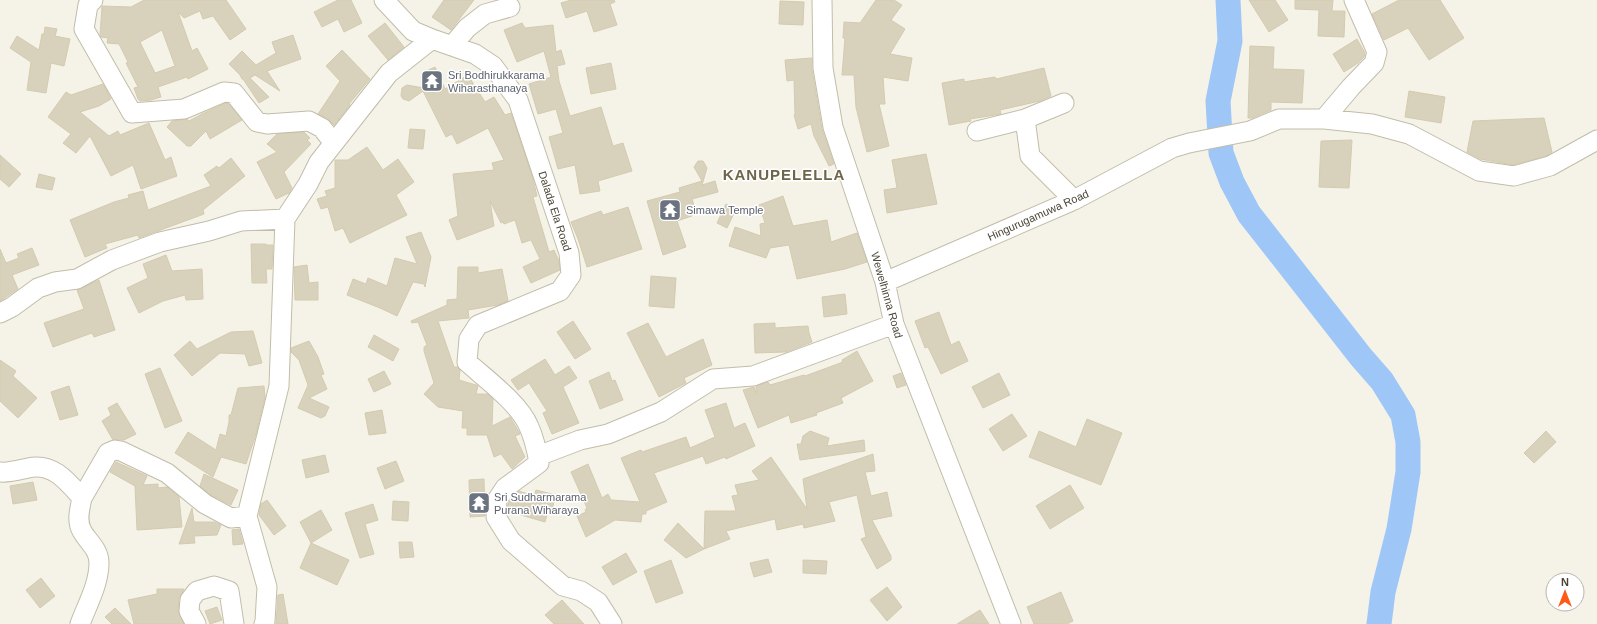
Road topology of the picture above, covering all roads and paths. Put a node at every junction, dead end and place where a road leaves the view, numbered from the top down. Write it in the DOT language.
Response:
graph roads {
  1 [pos="93,0"];
  2 [pos="384,0"];
  3 [pos="822,0"];
  4 [pos="1354,0"];
  5 [pos="510,7"];
  6 [pos="432,39"];
  7 [pos="452,46"];
  8 [pos="1064,103"];
  9 [pos="1025,119"];
  10 [pos="1324,119"];
  11 [pos="977,131"];
  12 [pos="1597,140"];
  13 [pos="333,142"];
  14 [pos="1074,200"];
  15 [pos="285,219"];
  16 [pos="885,282"];
  17 [pos="0,313"];
  18 [pos="894,324"];
  19 [pos="538,456"];
  20 [pos="0,472"];
  21 [pos="82,498"];
  22 [pos="247,516"];
  23 [pos="80,624"];
  24 [pos="196,624"];
  25 [pos="234,624"];
  26 [pos="264,624"];
  27 [pos="612,624"];
  28 [pos="1011,624"];
  1 -- 13 [label="street"];
  2 -- 6 [label="street, Dalada Ela Road"];
  3 -- 16 [label="street, Wewelhinna Road"];
  4 -- 10 [label="street"];
  5 -- 7 [label="street"];
  6 -- 7 [label="street, Dalada Ela Road"];
  6 -- 13 [label="street"];
  7 -- 19 [label="street, Dalada Ela Road"];
  8 -- 9 [label="street"];
  9 -- 11 [label="street"];
  9 -- 14 [label="street"];
  10 -- 12 [label="street"];
  10 -- 14 [label="street, Hingurugamuwa Road"];
  13 -- 15 [label="street"];
  14 -- 16 [label="street, Hingurugamuwa Road"];
  15 -- 17 [label="street"];
  15 -- 22 [label="street"];
  16 -- 18 [label="street, Wewelhinna Road"];
  18 -- 19 [label="street"];
  18 -- 28 [label="street, Wewelhinna Road"];
  19 -- 27 [label="street"];
  20 -- 21 [label="street"];
  21 -- 22 [label="street"];
  21 -- 23 [label="street"];
  22 -- 26 [label="street"];
  24 -- 25 [label="street"];
}
